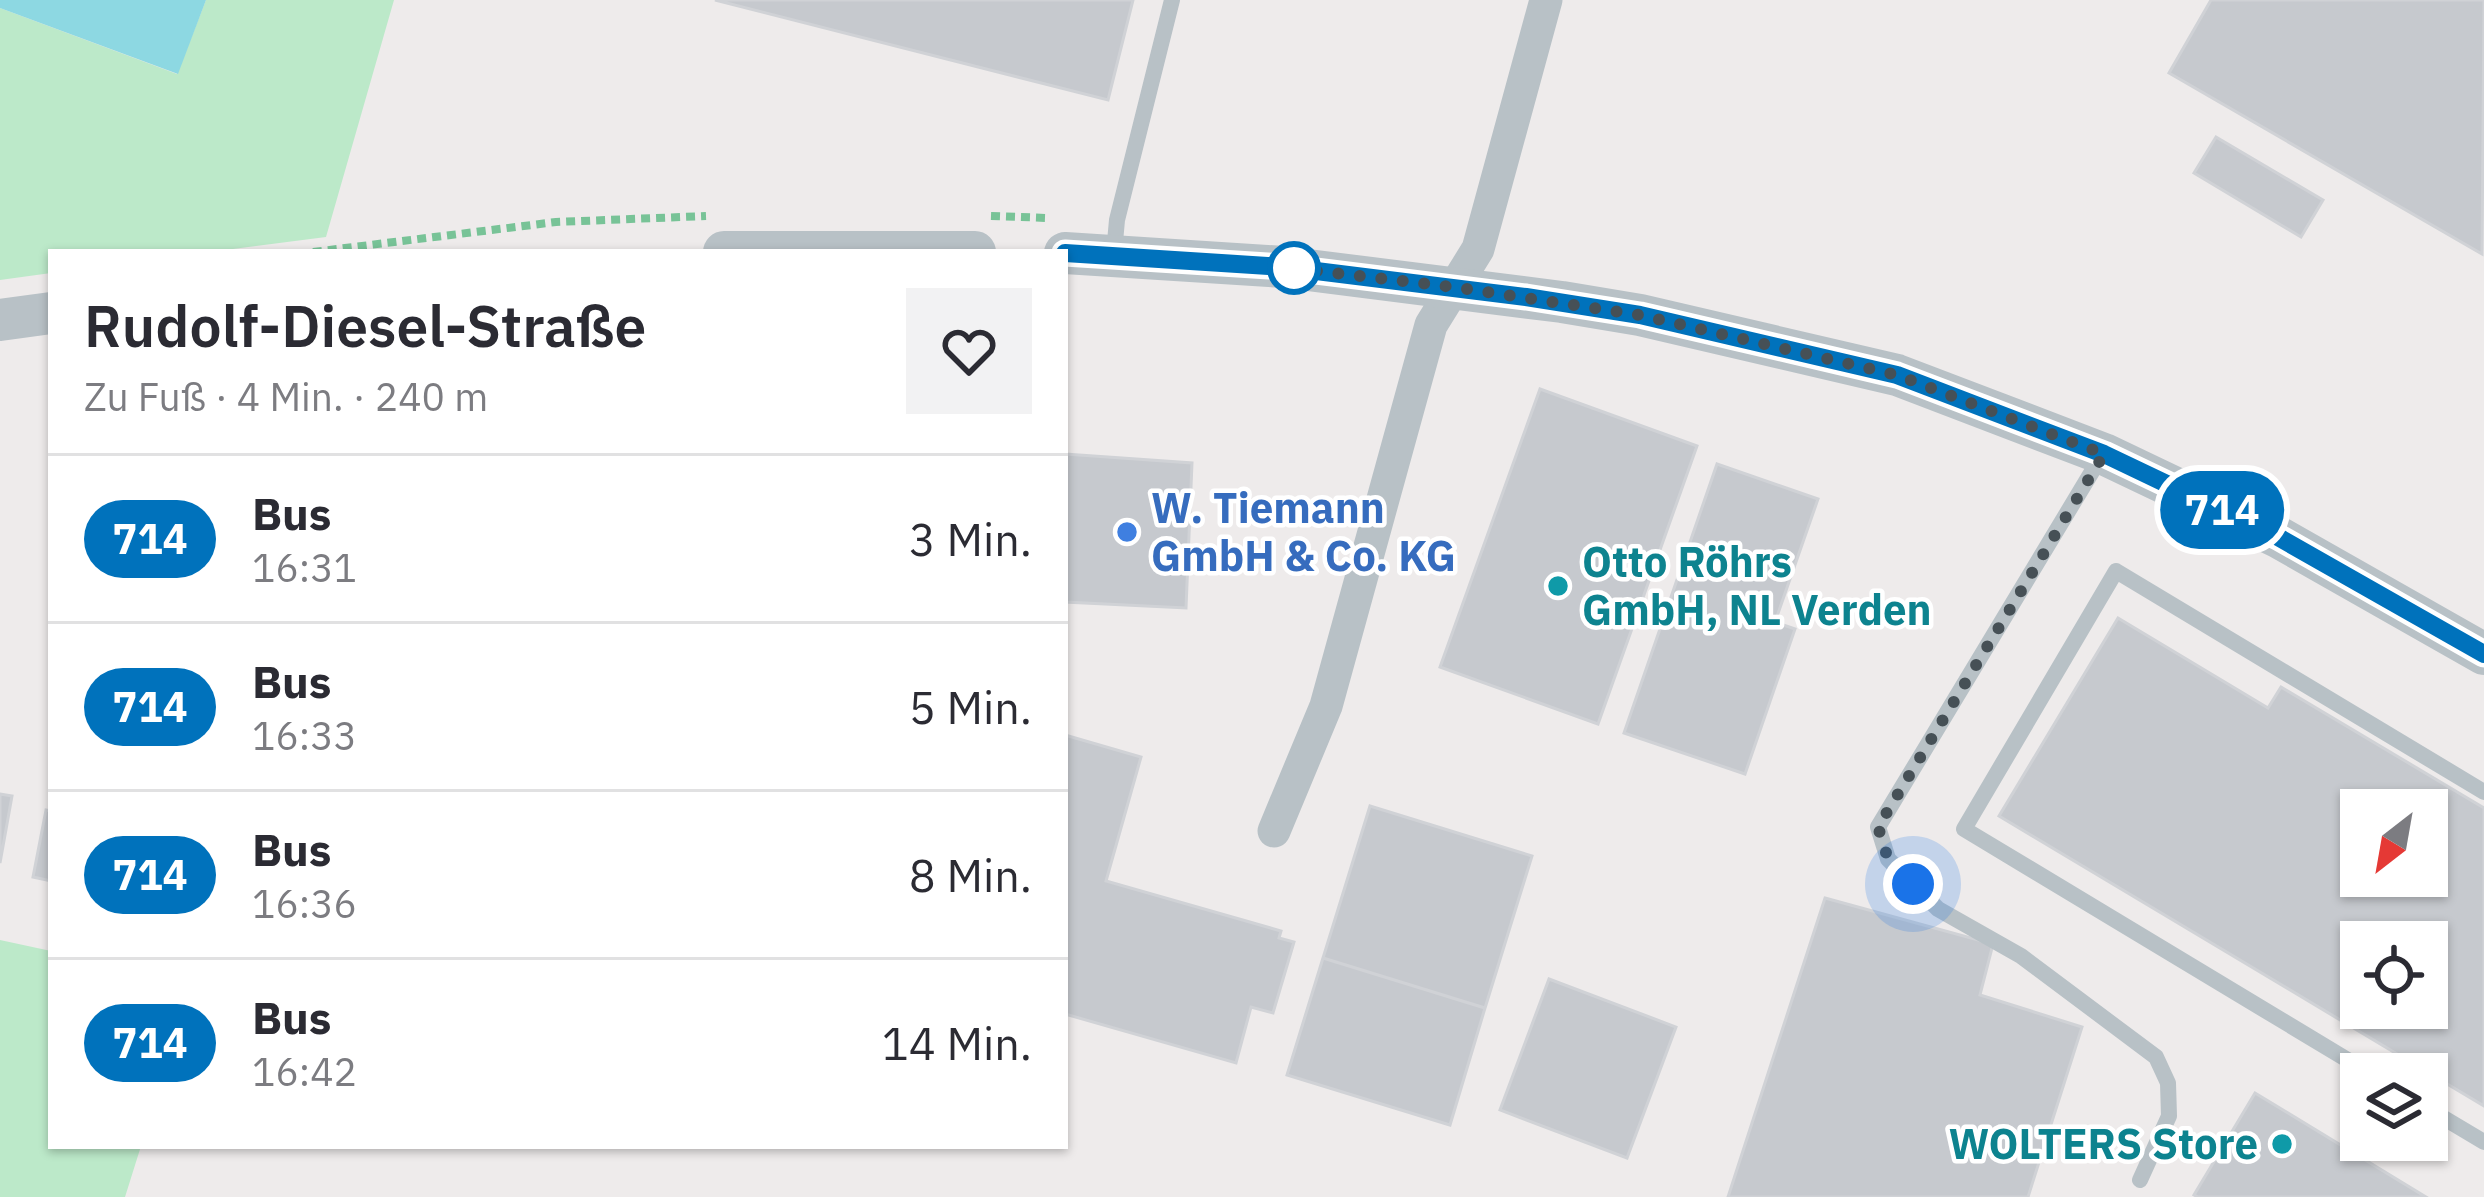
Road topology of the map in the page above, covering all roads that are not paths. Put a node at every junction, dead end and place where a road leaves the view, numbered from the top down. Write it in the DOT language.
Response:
graph roads {
  1 [pos="1172,0"];
  2 [pos="1546,0"];
  3 [pos="1068,253"];
  4 [pos="1114,254"];
  5 [pos="1453,287"];
  6 [pos="48,313"];
  7 [pos="0,320"];
  8 [pos="2104,454"];
  9 [pos="2484,654"];
  10 [pos="2484,793"];
  11 [pos="1274,831"];
  12 [pos="2340,1055"];
  13 [pos="2448,1121"];
  14 [pos="2484,1142"];
  15 [pos="2140,1180"];
  1 -- 4 [label="lane"];
  2 -- 5 [label="street"];
  3 -- 4 [label="street"];
  4 -- 5 [label="street"];
  5 -- 8 [label="street"];
  5 -- 11 [label="street"];
  6 -- 7 [label="street"];
  8 -- 9 [label="street"];
  8 -- 15 [label="lane"];
  10 -- 12 [label="lane"];
  13 -- 14 [label="lane"];
}
